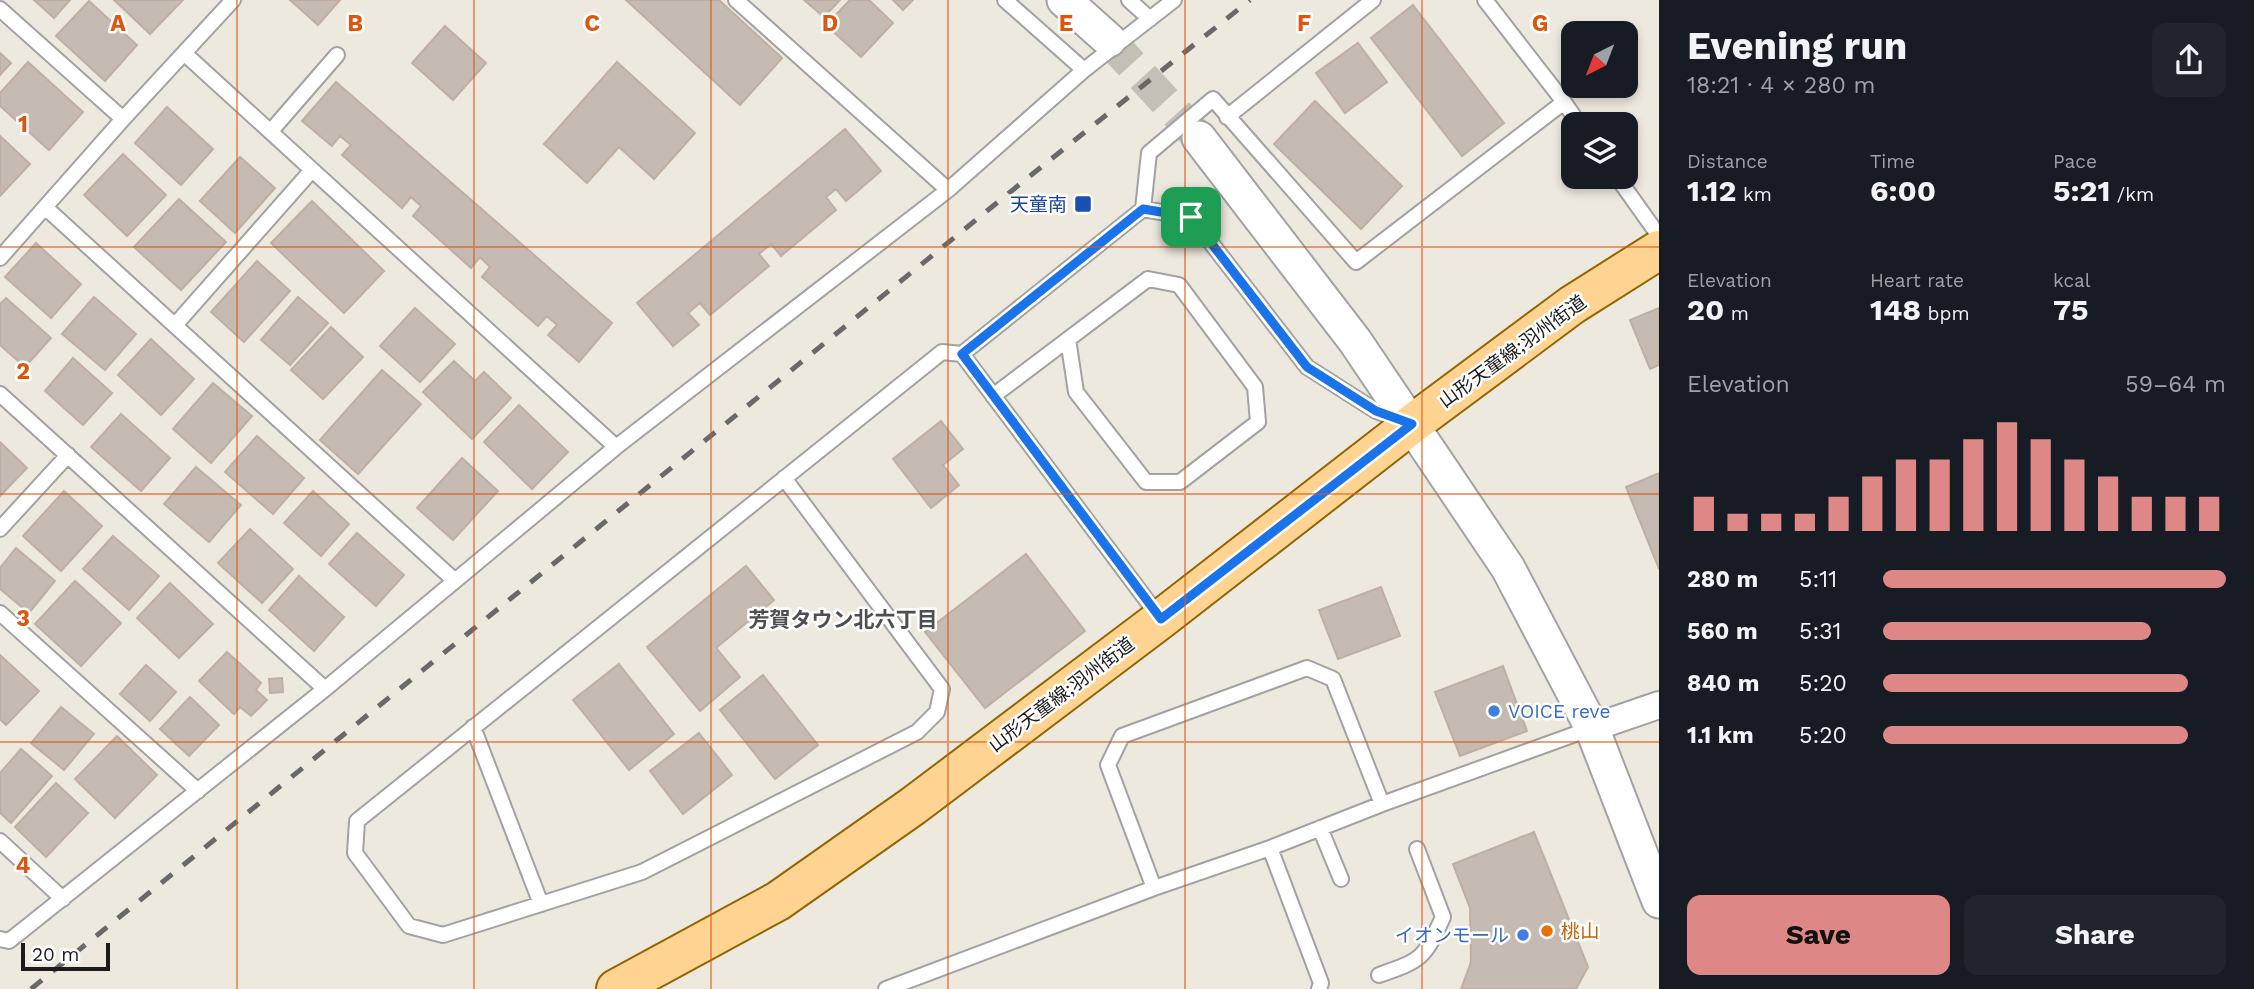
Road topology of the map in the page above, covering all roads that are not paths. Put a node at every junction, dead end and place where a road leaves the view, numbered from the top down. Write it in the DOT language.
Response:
graph roads {
  1 [pos="233,0"];
  2 [pos="736,0"];
  3 [pos="1005,0"];
  4 [pos="1064,0"];
  5 [pos="1129,0"];
  6 [pos="1174,0"];
  7 [pos="1373,0"];
  8 [pos="1485,0"];
  9 [pos="0,9"];
  10 [pos="1150,19"];
  11 [pos="1109,40"];
  12 [pos="184,53"];
  13 [pos="337,55"];
  14 [pos="1084,70"];
  15 [pos="1564,102"];
  16 [pos="1571,112"];
  17 [pos="1227,117"];
  18 [pos="122,119"];
  19 [pos="271,131"];
  20 [pos="1199,138"];
  21 [pos="312,170"];
  22 [pos="1626,189"];
  23 [pos="948,190"];
  24 [pos="46,208"];
  25 [pos="1143,209"];
  26 [pos="1659,236"];
  27 [pos="1659,250"];
  28 [pos="0,258"];
  29 [pos="176,324"];
  30 [pos="1068,339"];
  31 [pos="962,354"];
  32 [pos="0,394"];
  33 [pos="993,396"];
  34 [pos="1412,424"];
  35 [pos="616,447"];
  36 [pos="68,455"];
  37 [pos="784,478"];
  38 [pos="0,529"];
  39 [pos="454,580"];
  40 [pos="0,613"];
  41 [pos="1161,619"];
  42 [pos="325,690"];
  43 [pos="1659,705"];
  44 [pos="473,727"];
  45 [pos="1592,728"];
  46 [pos="198,791"];
  47 [pos="1382,804"];
  48 [pos="1320,828"];
  49 [pos="0,841"];
  50 [pos="1270,848"];
  51 [pos="1418,849"];
  52 [pos="1341,879"];
  53 [pos="1154,888"];
  54 [pos="63,899"];
  55 [pos="1659,901"];
  56 [pos="541,904"];
  57 [pos="0,939"];
  58 [pos="1379,975"];
  59 [pos="909,985"];
  60 [pos="616,989"];
  61 [pos="886,989"];
  62 [pos="1319,989"];
  1 -- 12 [label="lane"];
  2 -- 23 [label="lane"];
  3 -- 14 [label="lane"];
  4 -- 11 [label="street"];
  5 -- 10 [label="lane"];
  6 -- 10 [label="lane"];
  7 -- 17 [label="lane"];
  8 -- 15 [label="lane"];
  9 -- 18 [label="lane"];
  10 -- 14 [label="lane"];
  12 -- 18 [label="lane"];
  12 -- 19 [label="lane"];
  13 -- 19 [label="lane"];
  14 -- 23 [label="lane"];
  15 -- 16 [label="lane"];
  15 -- 17 [label="lane"];
  17 -- 25 [label="lane"];
  18 -- 24 [label="lane"];
  19 -- 21 [label="lane"];
  20 -- 34 [label="street"];
  21 -- 29 [label="lane"];
  21 -- 35 [label="lane"];
  22 -- 26 [label="lane"];
  23 -- 35 [label="lane"];
  24 -- 28 [label="lane"];
  24 -- 29 [label="lane"];
  25 -- 31 [label="lane"];
  25 -- 34 [label="lane"];
  27 -- 34 [label="main road, 山形天童線;羽州街道"];
  29 -- 39 [label="lane"];
  30 -- 30 [label="lane"];
  30 -- 33 [label="lane"];
  31 -- 33 [label="lane"];
  31 -- 37 [label="lane"];
  32 -- 36 [label="lane"];
  33 -- 41 [label="lane"];
  34 -- 41 [label="main road, 山形天童線;羽州街道"];
  34 -- 45 [label="street"];
  35 -- 39 [label="lane"];
  36 -- 38 [label="lane"];
  36 -- 42 [label="lane"];
  37 -- 44 [label="lane"];
  37 -- 56 [label="lane"];
  39 -- 42 [label="lane"];
  40 -- 46 [label="lane"];
  41 -- 60 [label="main road, 山形天童線;羽州街道"];
  42 -- 46 [label="lane"];
  43 -- 45 [label="street"];
  44 -- 56 [label="lane"];
  44 -- 56 [label="lane"];
  45 -- 47 [label="lane"];
  45 -- 55 [label="street"];
  46 -- 54 [label="lane"];
  47 -- 48 [label="lane"];
  47 -- 53 [label="lane"];
  48 -- 50 [label="lane"];
  48 -- 52 [label="lane"];
  49 -- 54 [label="lane"];
  50 -- 53 [label="lane"];
  50 -- 62 [label="lane"];
  51 -- 58 [label="lane"];
  53 -- 59 [label="lane"];
  54 -- 57 [label="lane"];
  59 -- 61 [label="lane"];
}
